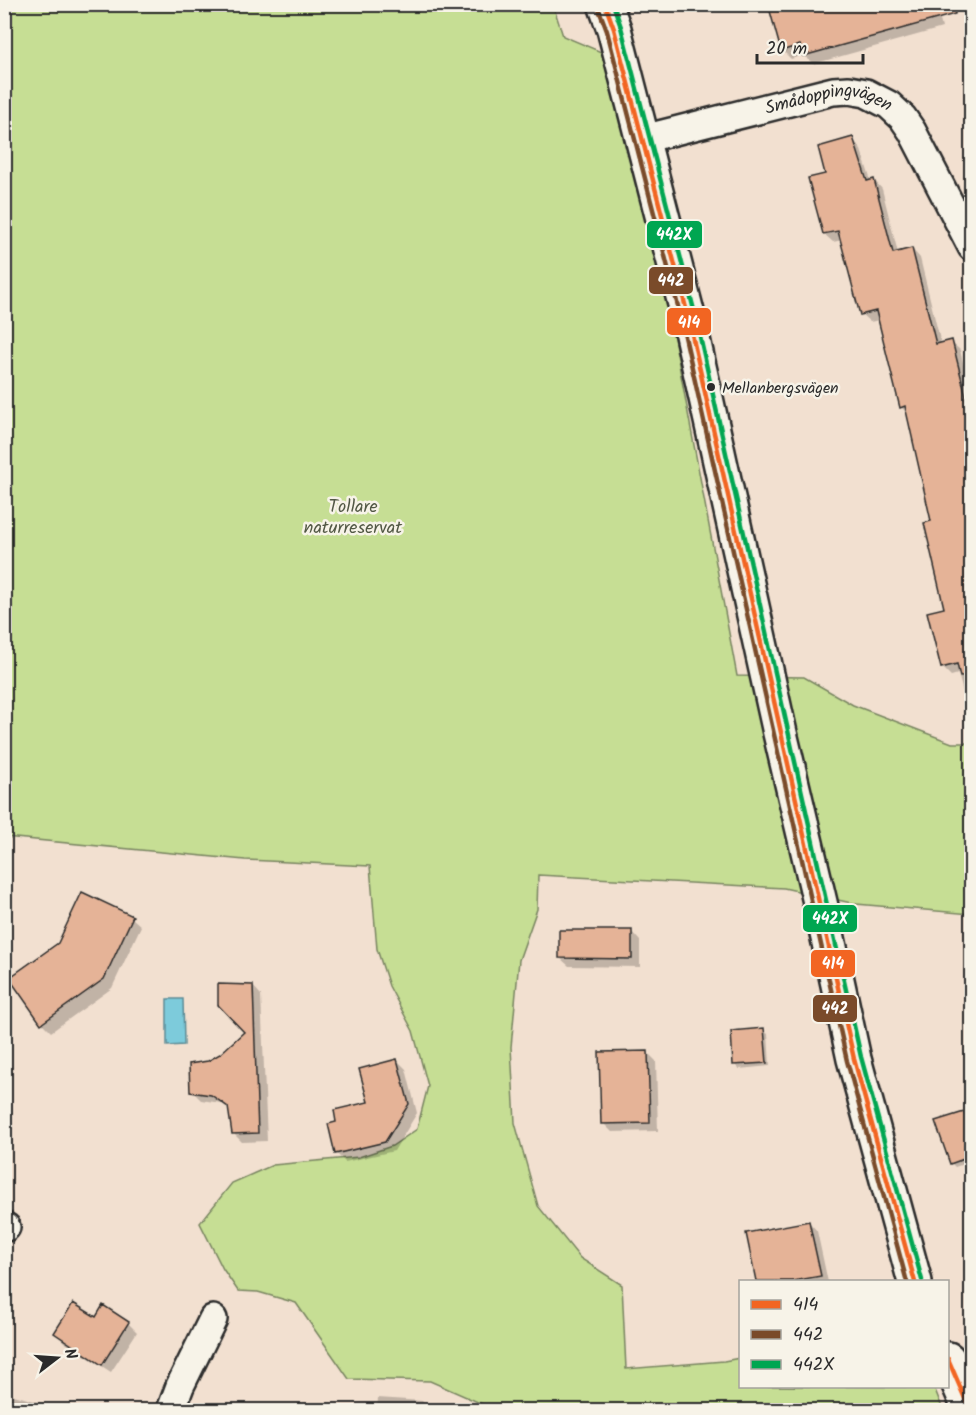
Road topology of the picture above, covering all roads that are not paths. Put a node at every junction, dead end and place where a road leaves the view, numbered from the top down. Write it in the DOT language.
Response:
graph roads {
  1 [pos="605,4"];
  2 [pos="643,139"];
  3 [pos="972,247"];
  4 [pos="915,1280"];
  5 [pos="213,1319"];
  6 [pos="949,1361"];
  7 [pos="171,1410"];
  8 [pos="970,1410"];
  1 -- 2 [label="street"];
  2 -- 3 [label="street, Smådoppingvägen"];
  2 -- 4 [label="street"];
  5 -- 7 [label="street"];
  6 -- 8 [label="street"];
}
